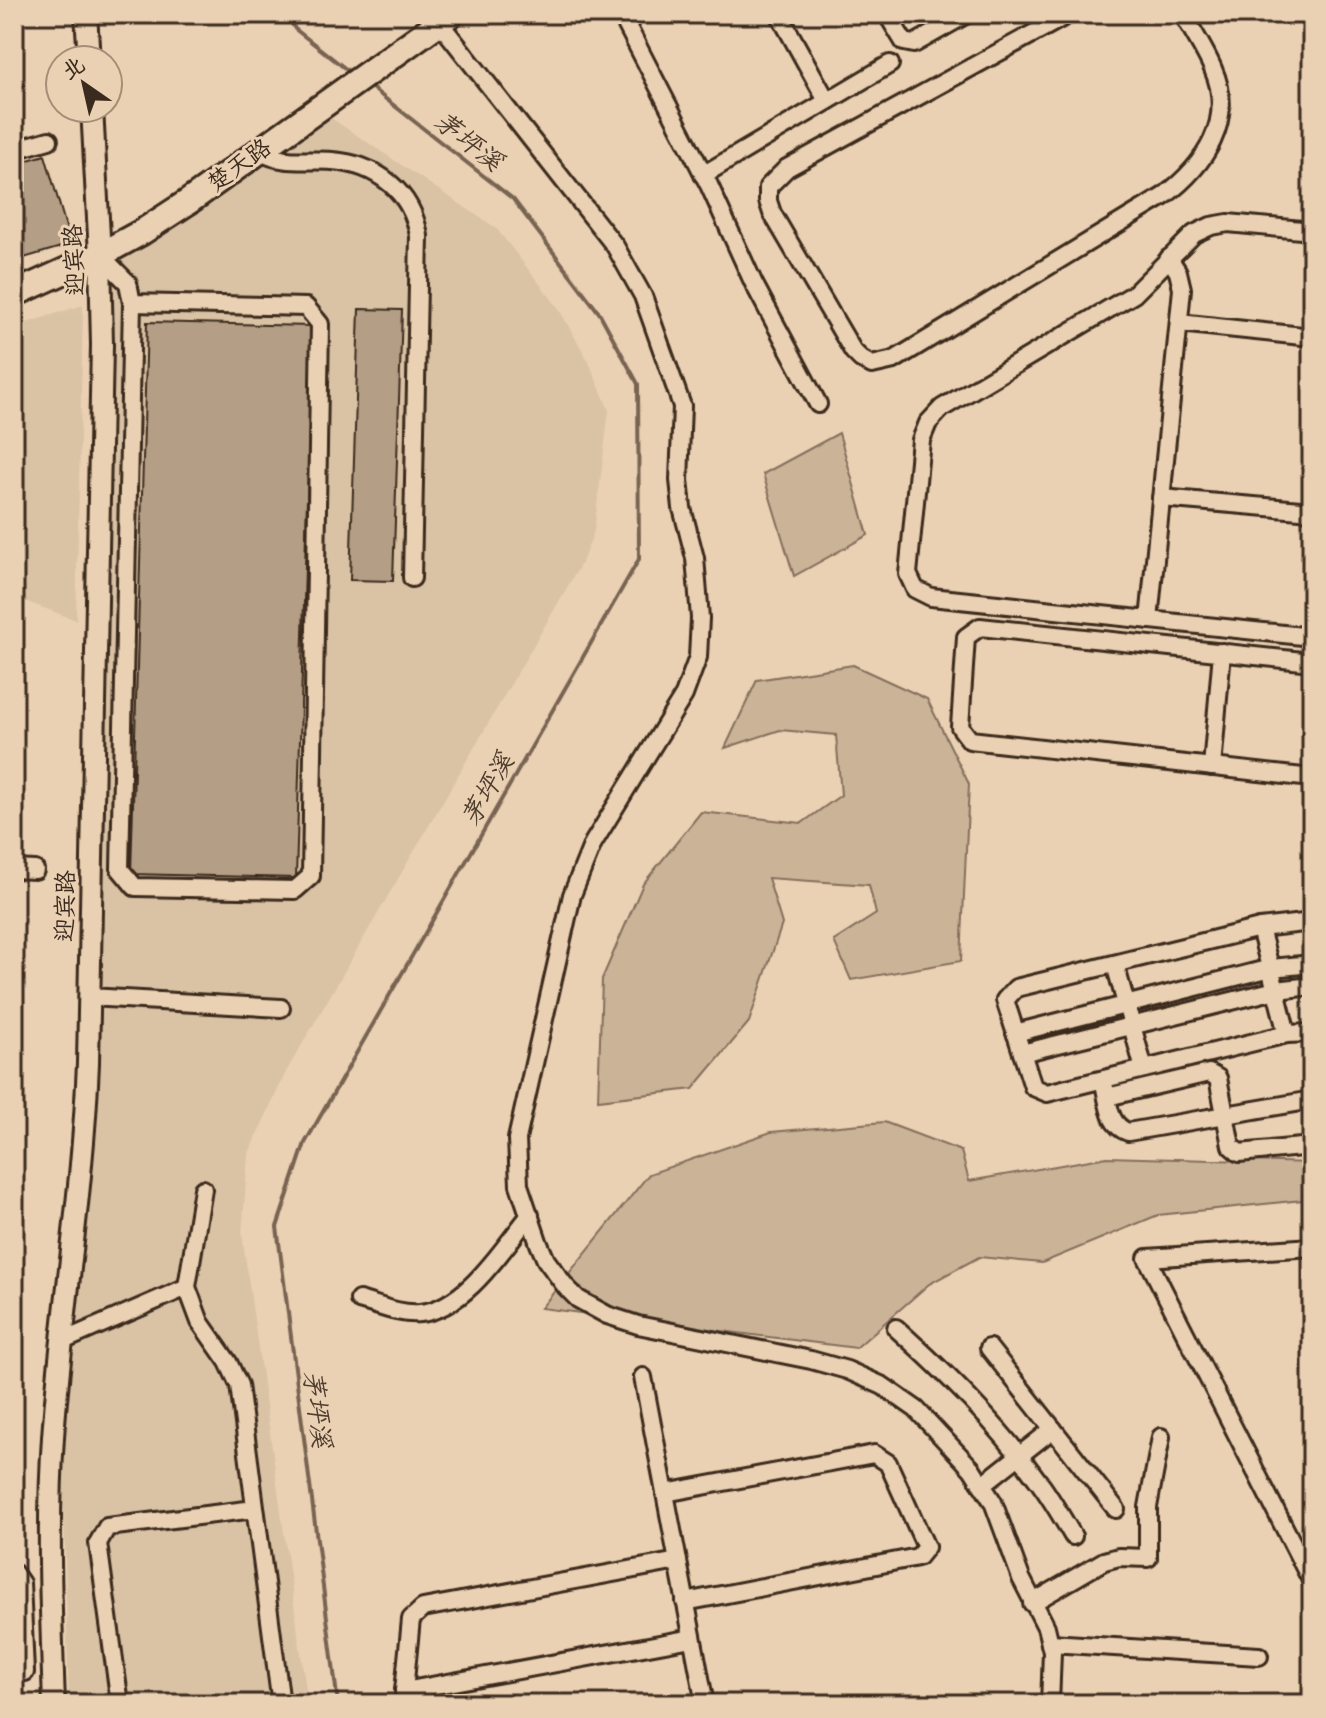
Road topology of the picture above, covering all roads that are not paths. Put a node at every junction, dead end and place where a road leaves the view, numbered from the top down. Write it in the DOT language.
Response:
graph roads {
  1 [pos="86,14"];
  2 [pos="621,14"];
  3 [pos="779,14"];
  4 [pos="887,14"];
  5 [pos="967,14"];
  6 [pos="1069,14"];
  7 [pos="1204,14"];
  8 [pos="445,18"];
  9 [pos="1186,19"];
  10 [pos="88,44"];
  11 [pos="890,64"];
  12 [pos="827,101"];
  13 [pos="93,124"];
  14 [pos="49,140"];
  15 [pos="14,150"];
  16 [pos="259,151"];
  17 [pos="703,175"];
  18 [pos="1312,231"];
  19 [pos="100,255"];
  20 [pos="1169,258"];
  21 [pos="14,294"];
  22 [pos="132,303"];
  23 [pos="1179,323"];
  24 [pos="1312,337"];
  25 [pos="818,404"];
  26 [pos="1161,498"];
  27 [pos="1312,511"];
  28 [pos="412,578"];
  29 [pos="1149,620"];
  30 [pos="1312,637"];
  31 [pos="1222,652"];
  32 [pos="1312,662"];
  33 [pos="1212,767"];
  34 [pos="1312,778"];
  35 [pos="14,869"];
  36 [pos="35,870"];
  37 [pos="1312,922"];
  38 [pos="1260,928"];
  39 [pos="1115,964"];
  40 [pos="1312,964"];
  41 [pos="1271,968"];
  42 [pos="1312,986"];
  43 [pos="1276,990"];
  44 [pos="89,997"];
  45 [pos="1126,1005"];
  46 [pos="281,1008"];
  47 [pos="1132,1026"];
  48 [pos="1015,1033"];
  49 [pos="1312,1033"];
  50 [pos="1287,1034"];
  51 [pos="1022,1053"];
  52 [pos="1144,1069"];
  53 [pos="1102,1079"];
  54 [pos="1107,1097"];
  55 [pos="1312,1100"];
  56 [pos="1225,1115"];
  57 [pos="1312,1146"];
  58 [pos="203,1189"];
  59 [pos="530,1215"];
  60 [pos="1312,1247"];
  61 [pos="187,1287"];
  62 [pos="359,1300"];
  63 [pos="896,1328"];
  64 [pos="63,1341"];
  65 [pos="989,1348"];
  66 [pos="643,1377"];
  67 [pos="1053,1429"];
  68 [pos="1161,1437"];
  69 [pos="1019,1456"];
  70 [pos="982,1485"];
  71 [pos="665,1493"];
  72 [pos="255,1509"];
  73 [pos="1116,1509"];
  74 [pos="1073,1536"];
  75 [pos="678,1561"];
  76 [pos="14,1573"];
  77 [pos="1312,1582"];
  78 [pos="685,1602"];
  79 [pos="1032,1603"];
  80 [pos="692,1638"];
  81 [pos="1050,1643"];
  82 [pos="1259,1656"];
  83 [pos="14,1672"];
  84 [pos="405,1697"];
  85 [pos="54,1704"];
  86 [pos="120,1704"];
  87 [pos="281,1704"];
  88 [pos="705,1704"];
  89 [pos="1050,1704"];
  1 -- 10 [label="main road"];
  2 -- 17 [label="street"];
  3 -- 12 [label="street"];
  4 -- 5 [label="street"];
  6 -- 9 [label="street"];
  7 -- 9 [label="street"];
  8 -- 16 [label="highway, 楚天路"];
  8 -- 59 [label="street"];
  11 -- 12 [label="street"];
  12 -- 17 [label="street"];
  13 -- 19 [label="main road, 迎宾路"];
  14 -- 15 [label="street"];
  16 -- 19 [label="highway, 楚天路"];
  16 -- 28 [label="street"];
  17 -- 25 [label="street"];
  18 -- 20 [label="street"];
  19 -- 21 [label="highway, 楚天路"];
  19 -- 22 [label="street"];
  19 -- 44 [label="main road, 迎宾路"];
  20 -- 23 [label="street"];
  20 -- 29 [label="street"];
  22 -- 22 [label="street"];
  23 -- 24 [label="street"];
  23 -- 26 [label="street"];
  26 -- 27 [label="street"];
  26 -- 29 [label="street"];
  29 -- 30 [label="street"];
  31 -- 32 [label="street"];
  31 -- 33 [label="street"];
  31 -- 33 [label="street"];
  33 -- 34 [label="street"];
  35 -- 36 [label="street"];
  37 -- 38 [label="street"];
  38 -- 39 [label="street"];
  38 -- 41 [label="street"];
  39 -- 45 [label="street"];
  39 -- 48 [label="street"];
  40 -- 41 [label="street"];
  41 -- 43 [label="street"];
  41 -- 45 [label="street"];
  42 -- 43 [label="street"];
  43 -- 47 [label="street"];
  43 -- 50 [label="street"];
  44 -- 46 [label="street"];
  44 -- 64 [label="main road, 迎宾路"];
  45 -- 47 [label="street"];
  45 -- 48 [label="street"];
  47 -- 51 [label="street"];
  47 -- 52 [label="street"];
  48 -- 51 [label="street"];
  49 -- 50 [label="street"];
  50 -- 52 [label="street"];
  51 -- 53 [label="street"];
  52 -- 53 [label="street"];
  53 -- 54 [label="street"];
  54 -- 56 [label="street"];
  54 -- 56 [label="street"];
  55 -- 56 [label="street"];
  56 -- 57 [label="street"];
  58 -- 61 [label="street"];
  59 -- 62 [label="street"];
  59 -- 70 [label="street"];
  60 -- 77 [label="street"];
  61 -- 64 [label="street"];
  61 -- 72 [label="street"];
  63 -- 69 [label="street"];
  64 -- 85 [label="main road, 迎宾路"];
  65 -- 67 [label="street"];
  66 -- 71 [label="street"];
  67 -- 69 [label="street"];
  67 -- 73 [label="street"];
  68 -- 79 [label="street"];
  69 -- 70 [label="street"];
  69 -- 74 [label="street"];
  70 -- 79 [label="street"];
  71 -- 75 [label="street"];
  71 -- 78 [label="street"];
  72 -- 86 [label="street"];
  72 -- 87 [label="street"];
  75 -- 78 [label="street"];
  75 -- 84 [label="street"];
  76 -- 83 [label="street"];
  78 -- 80 [label="street"];
  79 -- 81 [label="street"];
  80 -- 84 [label="street"];
  80 -- 88 [label="street"];
  81 -- 82 [label="street"];
  81 -- 89 [label="street"];
}
